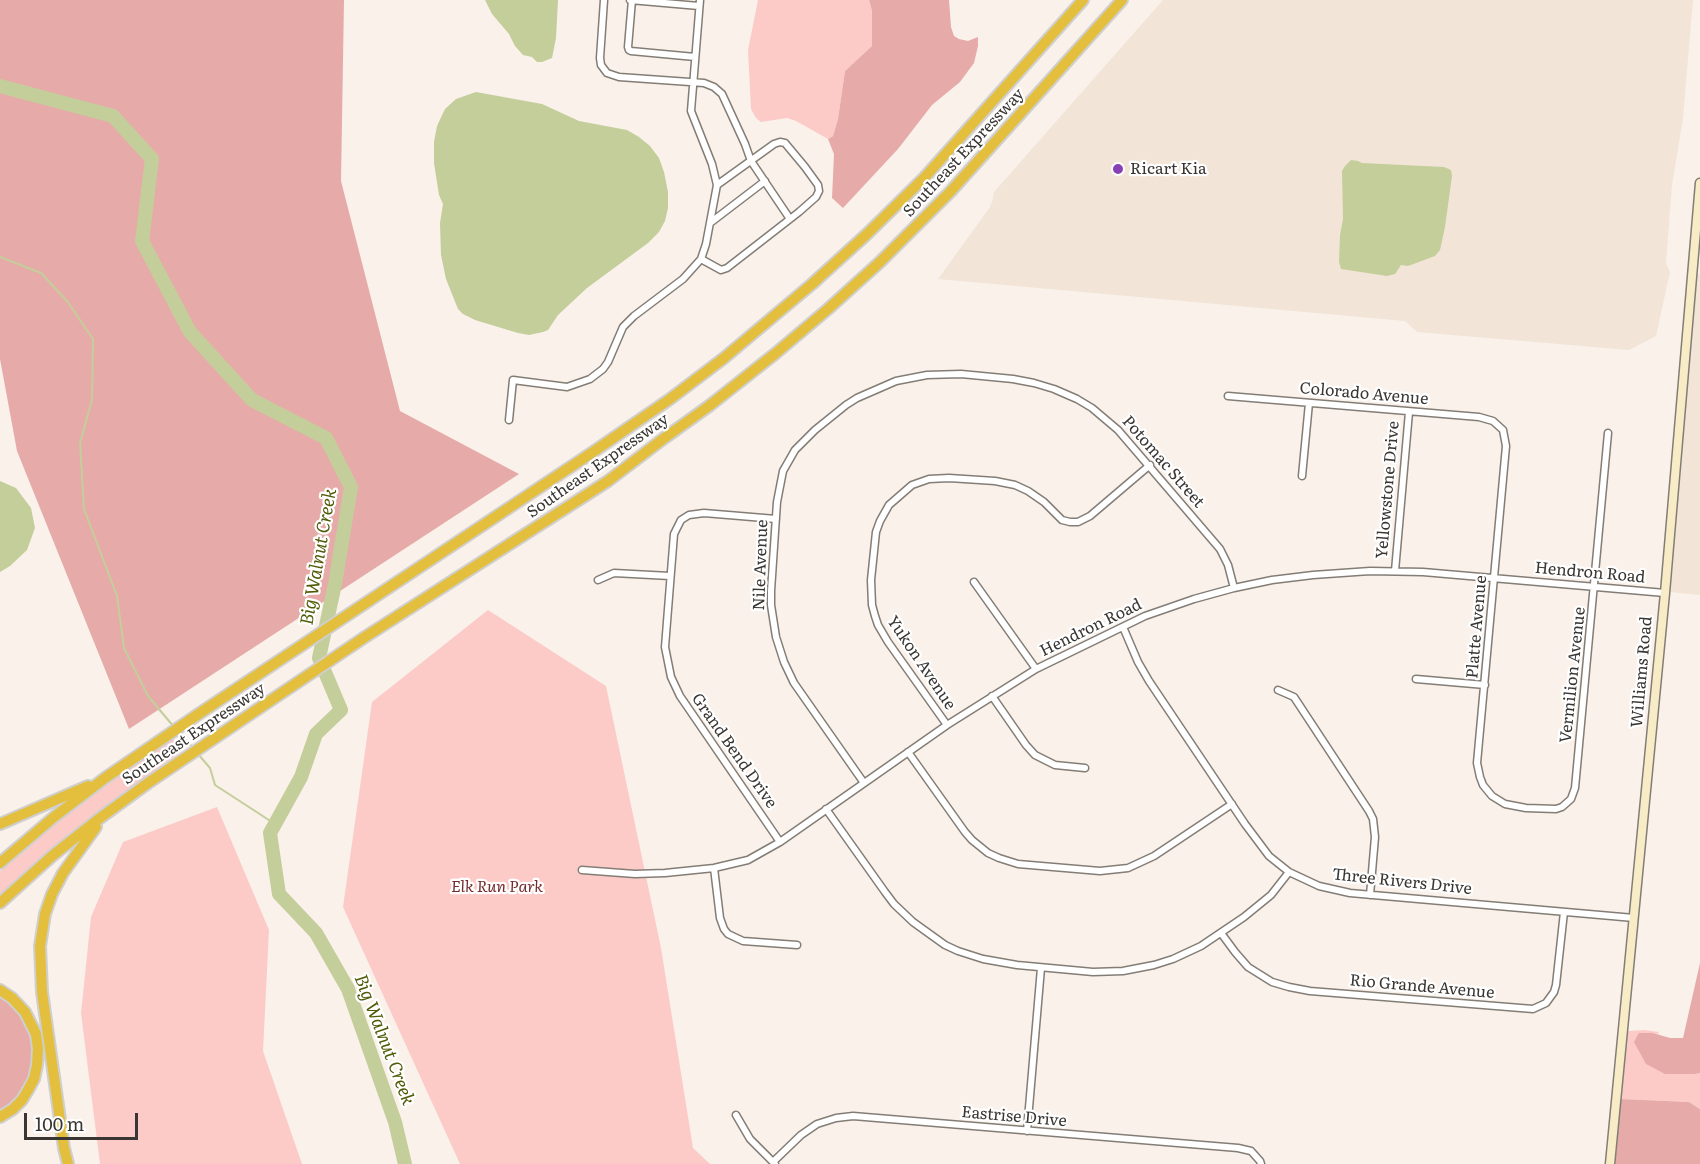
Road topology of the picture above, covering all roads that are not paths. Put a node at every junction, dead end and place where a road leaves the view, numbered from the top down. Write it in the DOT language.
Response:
graph roads {
  1 [pos="604,0"];
  2 [pos="631,0"];
  3 [pos="1083,0"];
  4 [pos="1122,0"];
  5 [pos="700,3"];
  6 [pos="695,57"];
  7 [pos="693,82"];
  8 [pos="751,161"];
  9 [pos="765,181"];
  10 [pos="1700,183"];
  11 [pos="717,185"];
  12 [pos="790,219"];
  13 [pos="710,223"];
  14 [pos="701,259"];
  15 [pos="1696,273"];
  16 [pos="1228,396"];
  17 [pos="1309,403"];
  18 [pos="1409,412"];
  19 [pos="833,415"];
  20 [pos="509,420"];
  21 [pos="1497,423"];
  22 [pos="1608,433"];
  23 [pos="1150,465"];
  24 [pos="1302,476"];
  25 [pos="776,519"];
  26 [pos="1395,571"];
  27 [pos="670,576"];
  28 [pos="1495,578"];
  29 [pos="598,580"];
  30 [pos="974,582"];
  31 [pos="1595,587"];
  32 [pos="1234,588"];
  33 [pos="1665,593"];
  34 [pos="1123,627"];
  35 [pos="1036,669"];
  36 [pos="1416,679"];
  37 [pos="1485,686"];
  38 [pos="1278,690"];
  39 [pos="992,696"];
  40 [pos="947,725"];
  41 [pos="908,752"];
  42 [pos="1085,768"];
  43 [pos="105,778"];
  44 [pos="864,783"];
  45 [pos="1232,804"];
  46 [pos="117,806"];
  47 [pos="1526,808"];
  48 [pos="826,809"];
  49 [pos="0,824"];
  50 [pos="780,842"];
  51 [pos="0,863"];
  52 [pos="714,868"];
  53 [pos="582,870"];
  54 [pos="1289,872"];
  55 [pos="1371,895"];
  56 [pos="0,903"];
  57 [pos="1564,912"];
  58 [pos="1634,918"];
  59 [pos="1221,933"];
  60 [pos="797,945"];
  61 [pos="1041,968"];
  62 [pos="0,990"];
  63 [pos="736,1115"];
  64 [pos="0,1117"];
  65 [pos="1026,1131"];
  66 [pos="774,1163"];
  67 [pos="68,1164"];
  68 [pos="1261,1164"];
  69 [pos="1610,1164"];
  1 -- 7 [label="street"];
  2 -- 5 [label="street"];
  2 -- 6 [label="street"];
  3 -- 43 [label="highway, Southeast Expressway"];
  4 -- 46 [label="highway, Southeast Expressway"];
  5 -- 6 [label="street"];
  6 -- 7 [label="street"];
  7 -- 8 [label="street"];
  7 -- 11 [label="street"];
  8 -- 9 [label="street"];
  8 -- 11 [label="street"];
  8 -- 12 [label="street"];
  9 -- 12 [label="street"];
  9 -- 13 [label="street"];
  10 -- 15 [label="main road, Williams Road"];
  11 -- 13 [label="street"];
  12 -- 14 [label="street"];
  13 -- 14 [label="street"];
  14 -- 20 [label="street"];
  15 -- 33 [label="main road, Williams Road"];
  16 -- 17 [label="street, Colorado Avenue"];
  17 -- 18 [label="street, Colorado Avenue"];
  17 -- 24 [label="street"];
  18 -- 21 [label="street, Colorado Avenue"];
  18 -- 26 [label="street, Yellowstone Drive"];
  19 -- 23 [label="street, Potomac Street"];
  19 -- 25 [label="street, Nile Avenue"];
  21 -- 28 [label="street, Platte Avenue"];
  22 -- 31 [label="street, Vermilion Avenue"];
  23 -- 32 [label="street, Potomac Street"];
  23 -- 40 [label="street, Yukon Avenue"];
  25 -- 27 [label="street, Grand Bend Drive"];
  25 -- 44 [label="street, Nile Avenue"];
  26 -- 28 [label="street, Hendron Road"];
  26 -- 32 [label="street, Hendron Road"];
  27 -- 29 [label="street"];
  27 -- 50 [label="street, Grand Bend Drive"];
  28 -- 31 [label="street, Hendron Road"];
  28 -- 37 [label="street, Platte Avenue"];
  30 -- 35 [label="street"];
  31 -- 33 [label="street, Hendron Road"];
  31 -- 47 [label="street, Vermilion Avenue"];
  32 -- 34 [label="street, Hendron Road"];
  33 -- 58 [label="main road, Williams Road"];
  34 -- 35 [label="street, Hendron Road"];
  34 -- 45 [label="street, Three Rivers Drive"];
  35 -- 39 [label="street, Hendron Road"];
  36 -- 37 [label="street"];
  37 -- 47 [label="street, Platte Avenue"];
  38 -- 55 [label="street"];
  39 -- 40 [label="street, Hendron Road"];
  39 -- 42 [label="street"];
  40 -- 41 [label="street, Hendron Road"];
  41 -- 44 [label="street, Hendron Road"];
  41 -- 45 [label="street"];
  43 -- 49 [label="highway"];
  43 -- 51 [label="highway, Southeast Expressway"];
  44 -- 48 [label="street, Hendron Road"];
  45 -- 54 [label="street, Three Rivers Drive"];
  46 -- 56 [label="highway, Southeast Expressway"];
  46 -- 67 [label="highway"];
  48 -- 50 [label="street, Hendron Road"];
  48 -- 61 [label="street"];
  50 -- 52 [label="street, Hendron Road"];
  52 -- 53 [label="street, Hendron Road"];
  52 -- 60 [label="street"];
  54 -- 55 [label="street, Three Rivers Drive"];
  54 -- 59 [label="street"];
  55 -- 57 [label="street, Three Rivers Drive"];
  57 -- 58 [label="street, Three Rivers Drive"];
  57 -- 59 [label="street, Rio Grande Avenue"];
  58 -- 69 [label="main road, Williams Road"];
  59 -- 61 [label="street"];
  61 -- 65 [label="street"];
  62 -- 64 [label="highway"];
  63 -- 66 [label="street"];
  65 -- 66 [label="street, Eastrise Drive"];
  65 -- 68 [label="street, Eastrise Drive"];
}
